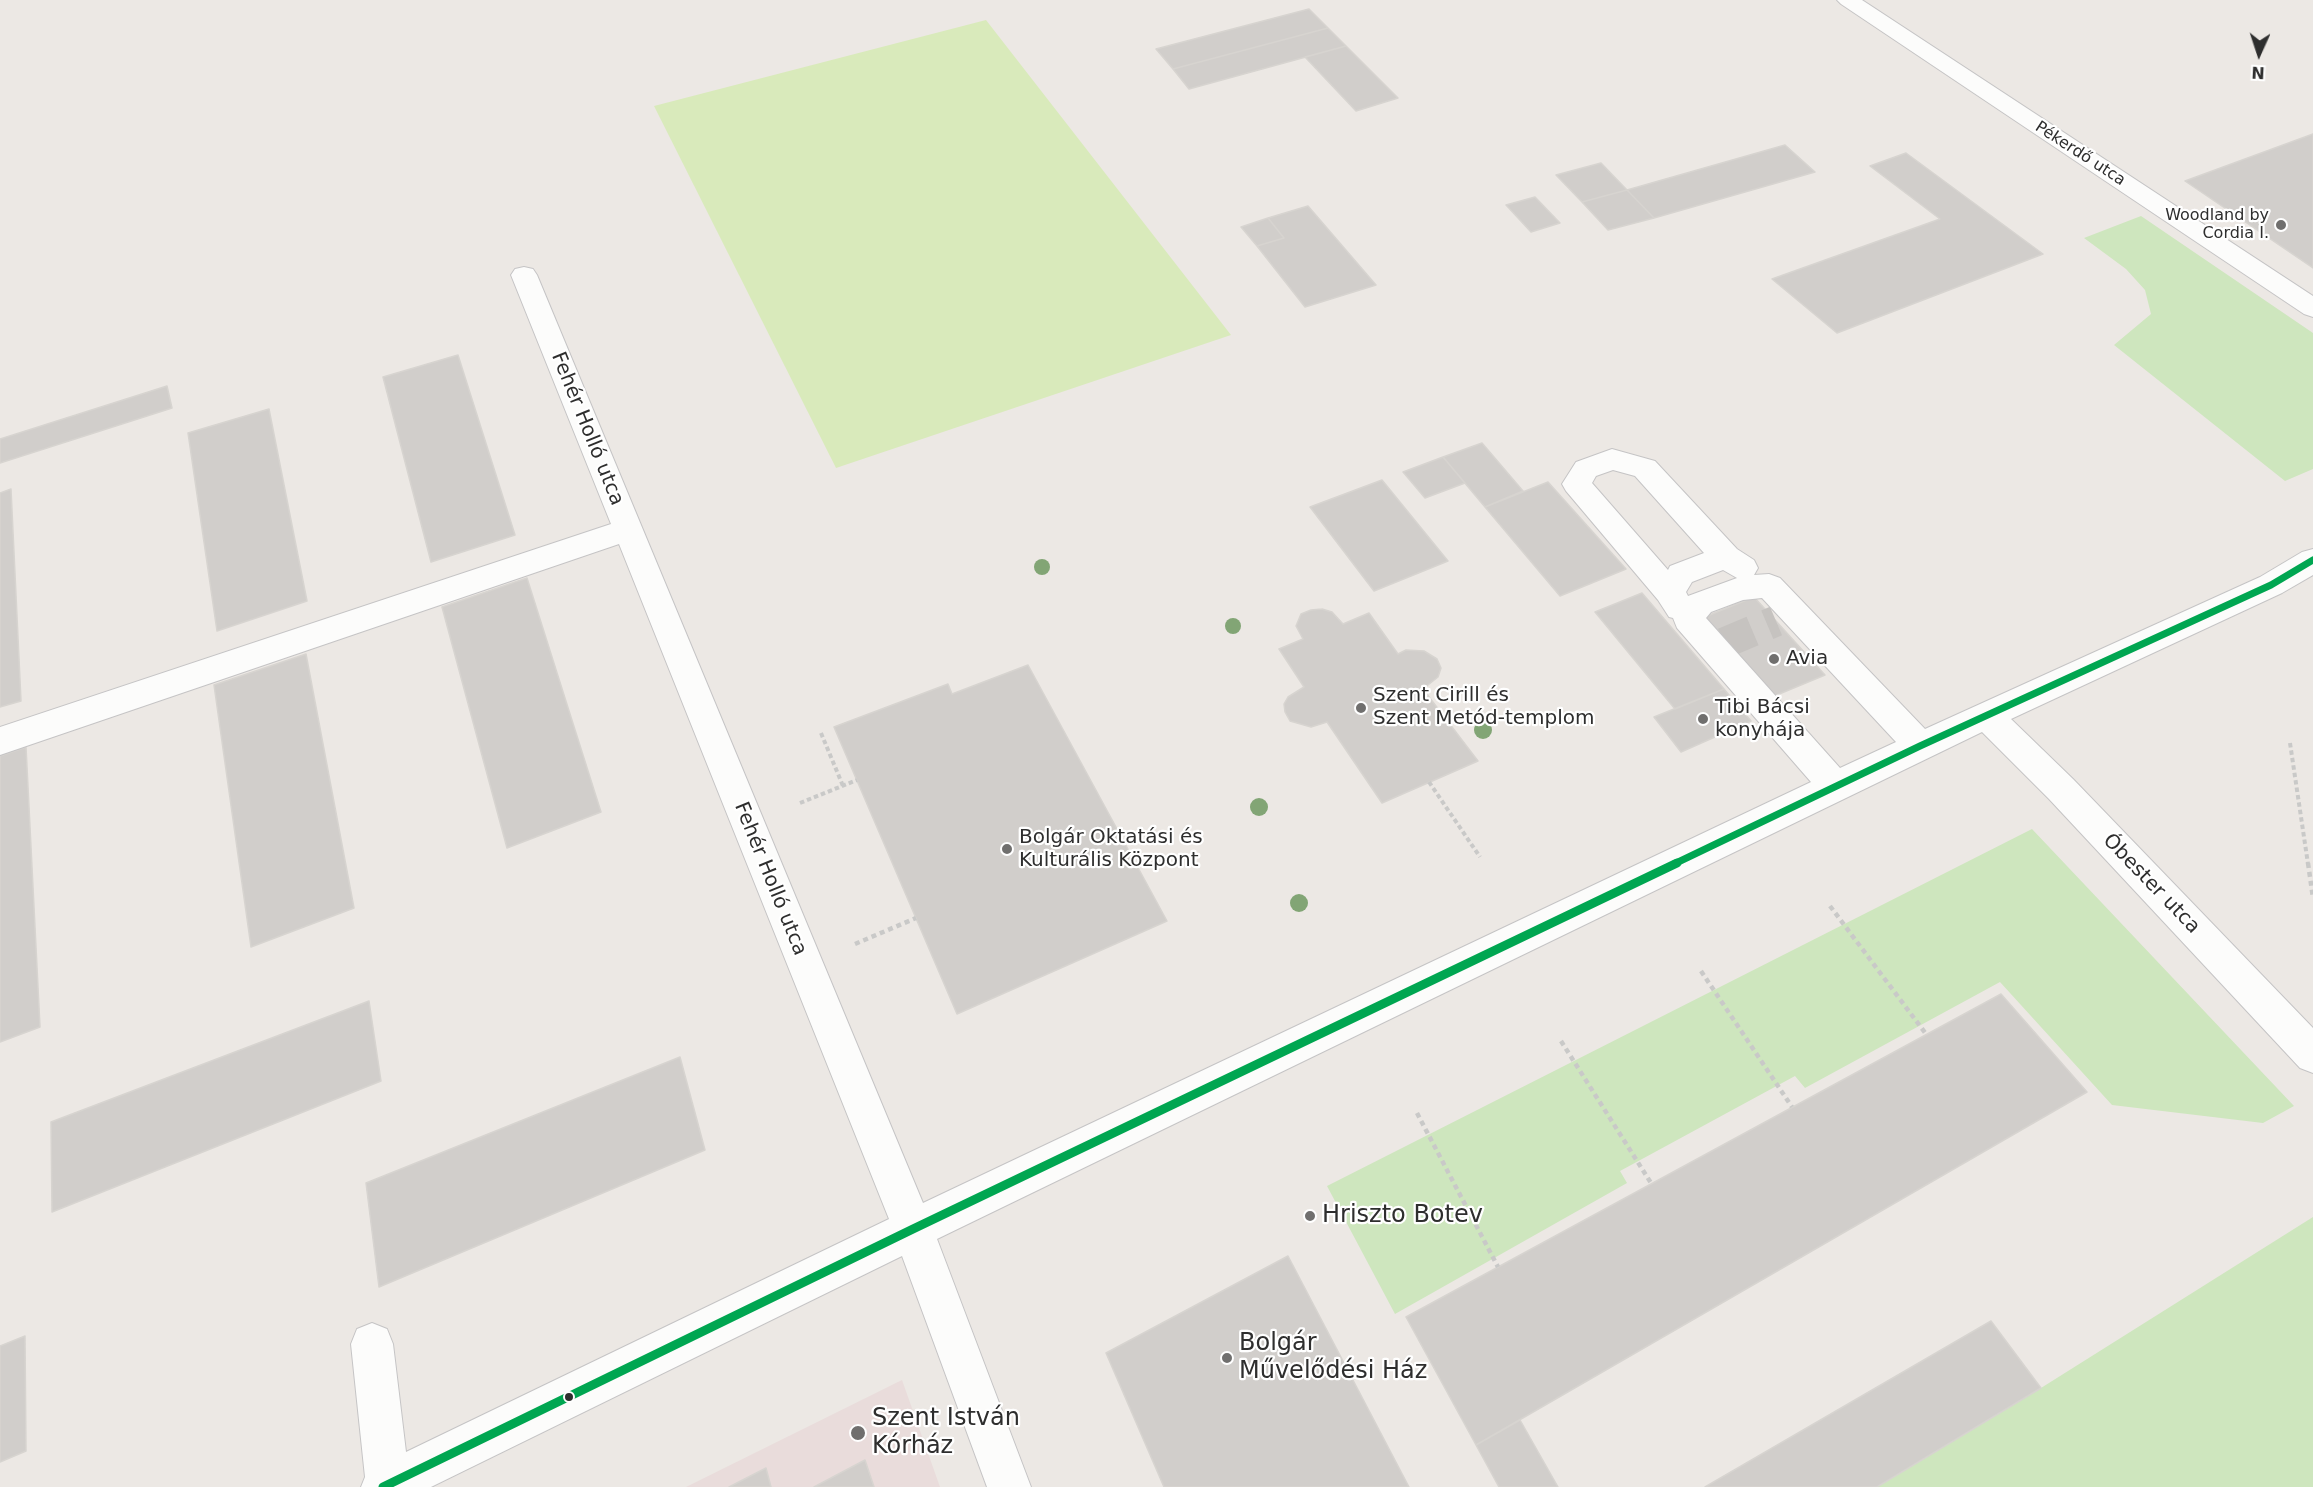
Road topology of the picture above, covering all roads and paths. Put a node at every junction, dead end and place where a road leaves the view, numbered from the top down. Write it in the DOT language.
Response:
graph roads {
  1 [pos="1848,0"];
  2 [pos="524,275"];
  3 [pos="2313,308"];
  4 [pos="628,530"];
  5 [pos="1726,557"];
  6 [pos="2313,560"];
  7 [pos="1769,586"];
  8 [pos="1669,592"];
  9 [pos="1689,619"];
  10 [pos="1986,715"];
  11 [pos="821,733"];
  12 [pos="0,741"];
  13 [pos="2290,743"];
  14 [pos="1920,746"];
  15 [pos="857,780"];
  16 [pos="1429,782"];
  17 [pos="843,786"];
  18 [pos="1836,787"];
  19 [pos="800,803"];
  20 [pos="1480,857"];
  21 [pos="2313,898"];
  22 [pos="1830,906"];
  23 [pos="916,918"];
  24 [pos="855,944"];
  25 [pos="1701,971"];
  26 [pos="1926,1034"];
  27 [pos="1561,1041"];
  28 [pos="2313,1055"];
  29 [pos="1792,1107"];
  30 [pos="1417,1113"];
  31 [pos="1651,1183"];
  32 [pos="913,1229"];
  33 [pos="1498,1267"];
  34 [pos="372,1344"];
  35 [pos="385,1486"];
  36 [pos="1009,1487"];
  1 -- 3 [label="street, Pékerdő utca"];
  2 -- 4 [label="street, Fehér Holló utca"];
  4 -- 12 [label="street"];
  4 -- 32 [label="street, Fehér Holló utca"];
  5 -- 7 [label="street"];
  5 -- 8 [label="street"];
  5 -- 8 [label="street"];
  6 -- 10 [label="street"];
  7 -- 9 [label="street"];
  7 -- 14 [label="street"];
  8 -- 9 [label="street"];
  9 -- 18 [label="street"];
  10 -- 14 [label="street"];
  10 -- 28 [label="street, Óbester utca"];
  11 -- 17 [label="path"];
  13 -- 21 [label="path"];
  14 -- 18 [label="street"];
  15 -- 17 [label="path"];
  16 -- 20 [label="path"];
  17 -- 19 [label="path"];
  18 -- 32 [label="street"];
  22 -- 26 [label="path"];
  23 -- 24 [label="path"];
  25 -- 29 [label="path"];
  27 -- 31 [label="path"];
  30 -- 33 [label="path"];
  32 -- 35 [label="street"];
  32 -- 36 [label="street, Fehér Holló utca"];
  34 -- 35 [label="street"];
}
